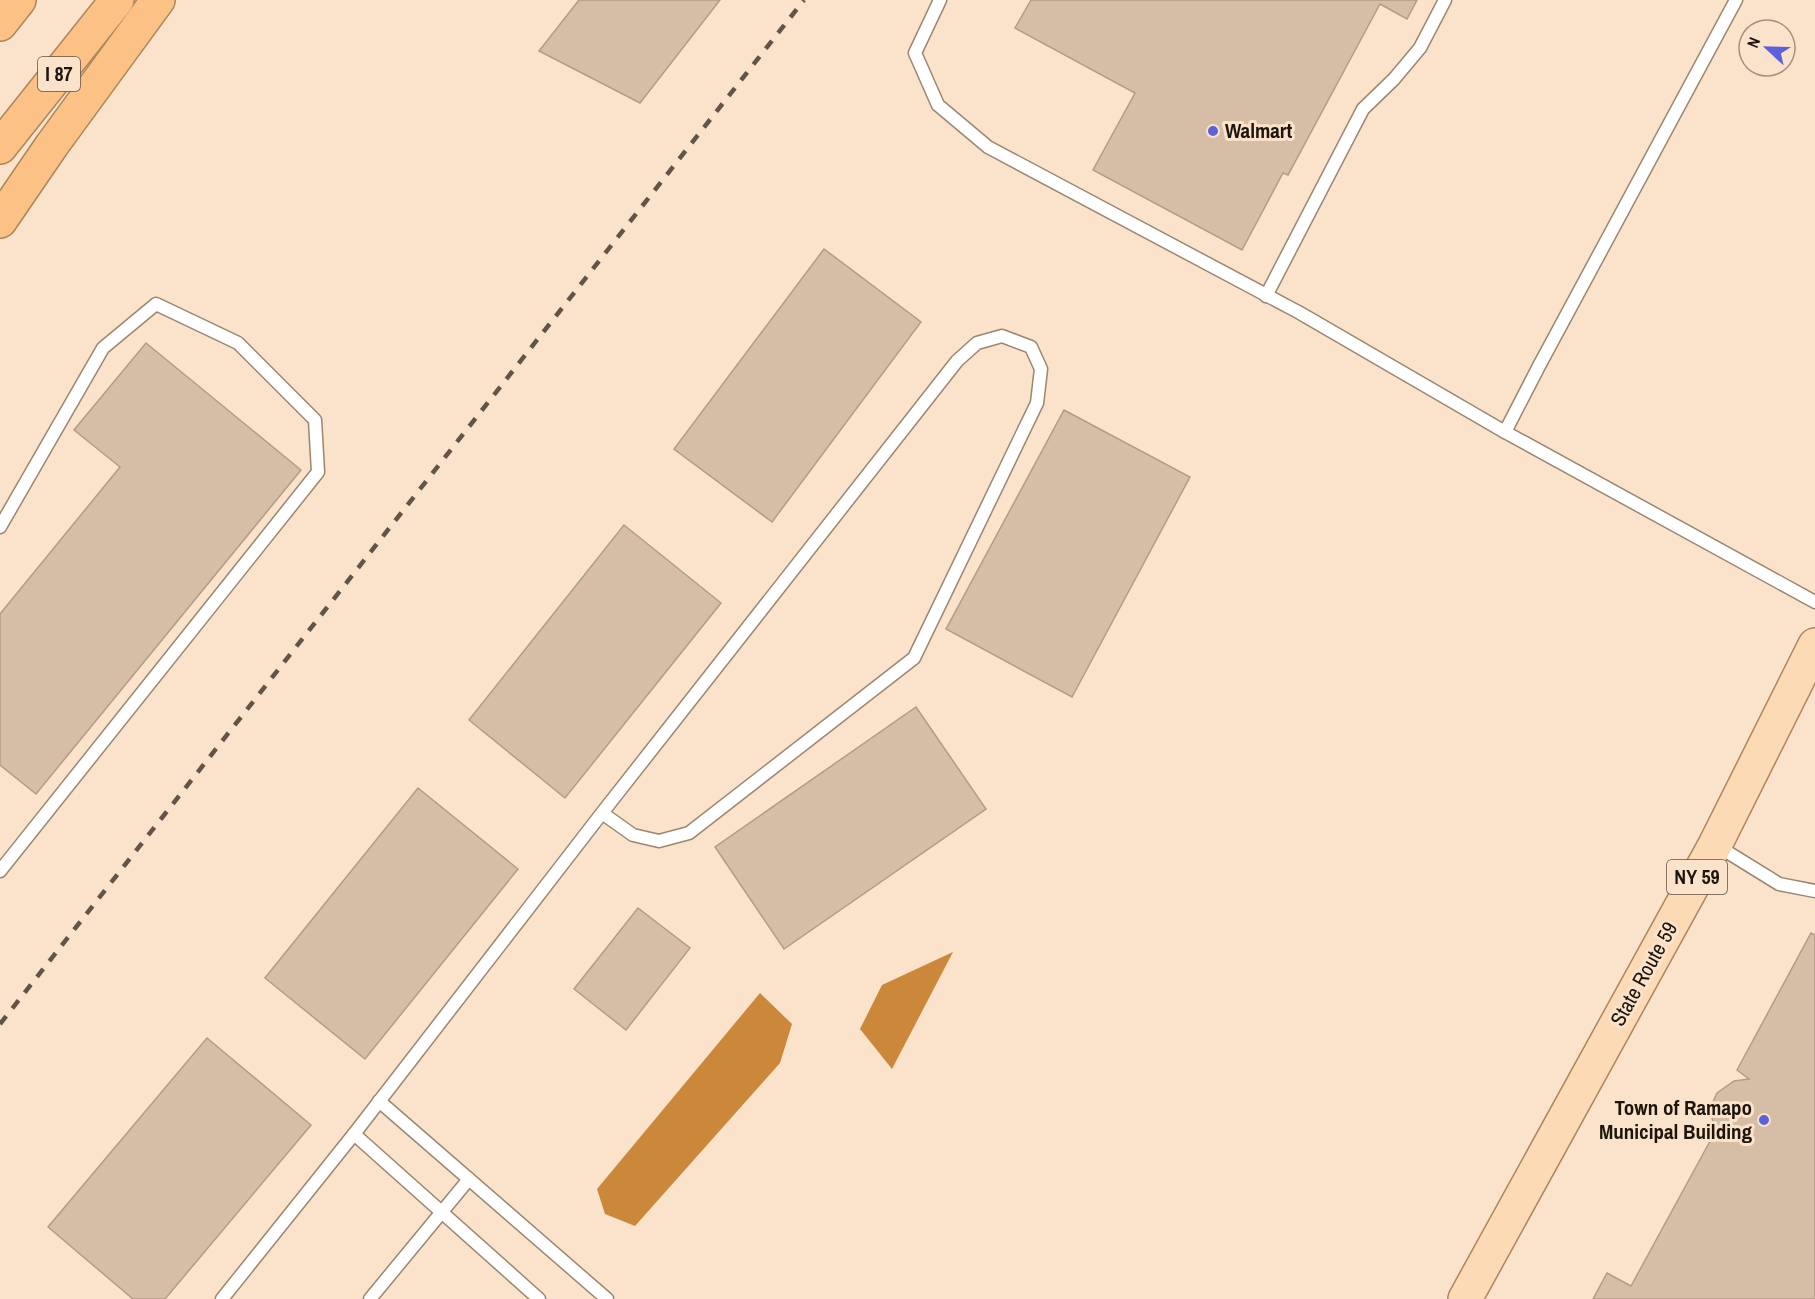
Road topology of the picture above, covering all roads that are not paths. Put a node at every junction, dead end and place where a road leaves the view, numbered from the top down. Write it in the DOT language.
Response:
graph roads {
  1 [pos="19,0"];
  2 [pos="117,0"];
  3 [pos="158,0"];
  4 [pos="940,0"];
  5 [pos="1445,0"];
  6 [pos="1736,0"];
  7 [pos="0,24"];
  8 [pos="0,147"];
  9 [pos="0,221"];
  10 [pos="1266,296"];
  11 [pos="1505,432"];
  12 [pos="0,527"];
  13 [pos="1815,602"];
  14 [pos="1815,645"];
  15 [pos="603,813"];
  16 [pos="1715,844"];
  17 [pos="0,871"];
  18 [pos="1815,891"];
  19 [pos="379,1101"];
  20 [pos="354,1134"];
  21 [pos="469,1179"];
  22 [pos="442,1211"];
  23 [pos="222,1299"];
  24 [pos="370,1299"];
  25 [pos="539,1299"];
  26 [pos="608,1299"];
  27 [pos="1465,1299"];
  1 -- 7 [label="highway"];
  2 -- 8 [label="highway, I 87"];
  3 -- 9 [label="highway"];
  4 -- 10 [label="lane"];
  5 -- 10 [label="lane"];
  6 -- 11 [label="lane"];
  10 -- 11 [label="lane"];
  11 -- 13 [label="lane"];
  12 -- 17 [label="lane"];
  14 -- 16 [label="main road, State Route 59 / NY 59"];
  15 -- 15 [label="lane"];
  15 -- 19 [label="lane"];
  16 -- 18 [label="lane"];
  16 -- 27 [label="main road, State Route 59 / NY 59"];
  19 -- 20 [label="lane"];
  19 -- 21 [label="lane"];
  20 -- 22 [label="lane"];
  20 -- 23 [label="lane"];
  21 -- 22 [label="lane"];
  21 -- 26 [label="lane"];
  22 -- 24 [label="lane"];
  22 -- 25 [label="lane"];
}
